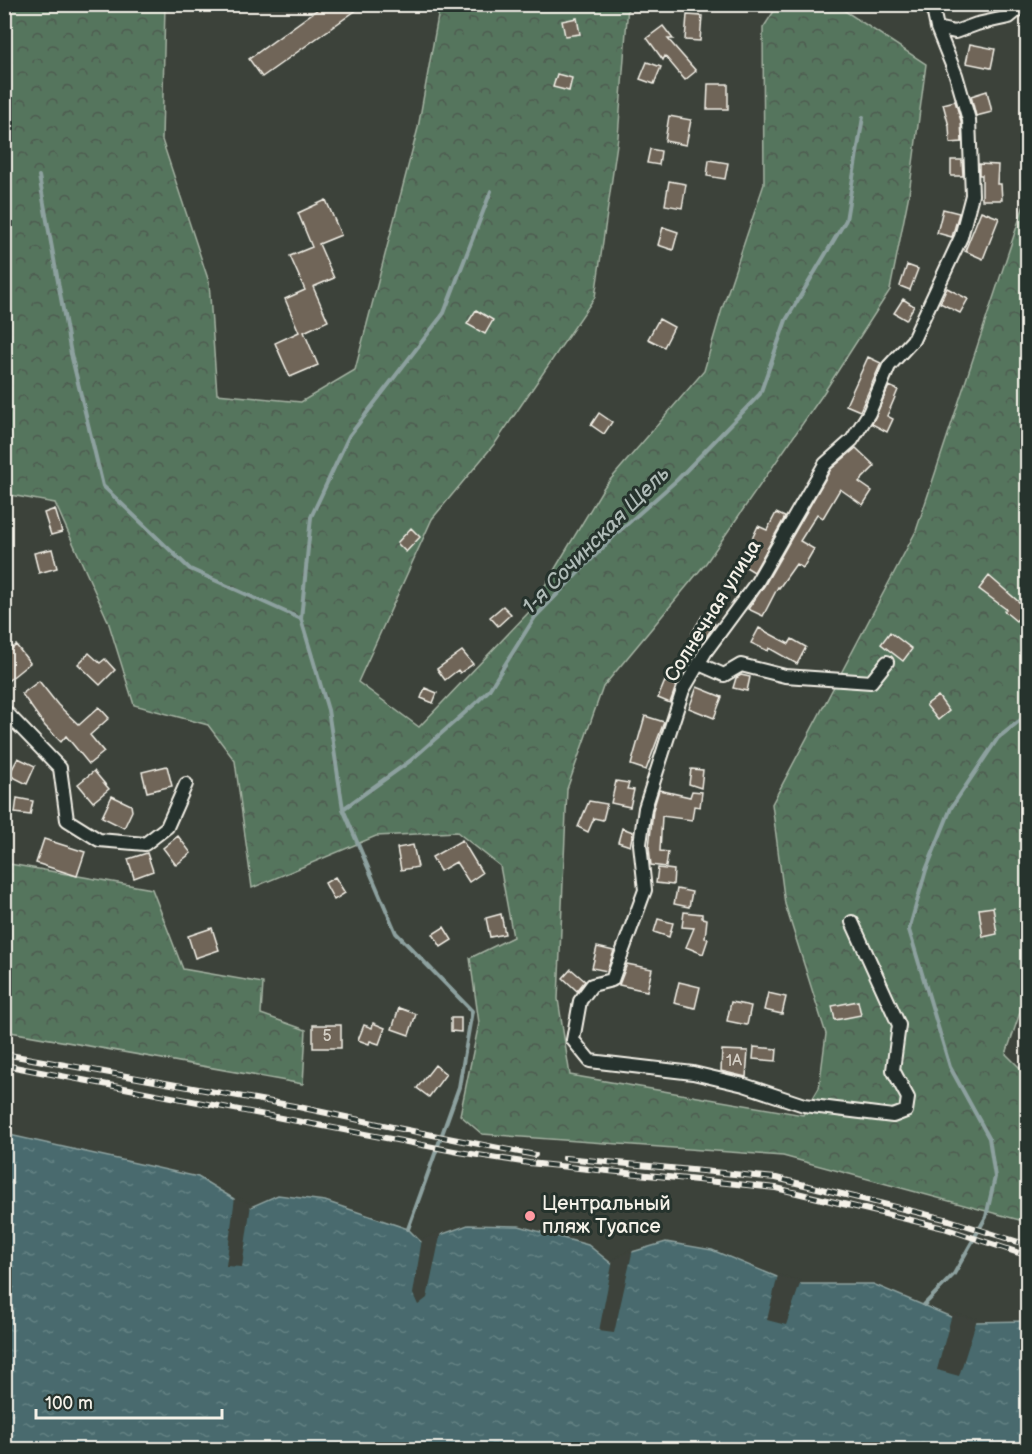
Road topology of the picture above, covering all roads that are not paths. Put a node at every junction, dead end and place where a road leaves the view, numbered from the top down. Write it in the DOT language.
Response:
graph roads {
  1 [pos="932,4"];
  2 [pos="1025,4"];
  3 [pos="937,28"];
  4 [pos="887,662"];
  5 [pos="699,664"];
  6 [pos="4,710"];
  7 [pos="186,784"];
  8 [pos="852,922"];
  1 -- 3 [label="street, Солнечная улица"];
  2 -- 3 [label="street"];
  3 -- 5 [label="street, Солнечная улица"];
  4 -- 5 [label="street"];
  5 -- 8 [label="street, Солнечная улица"];
  6 -- 7 [label="street"];
}
